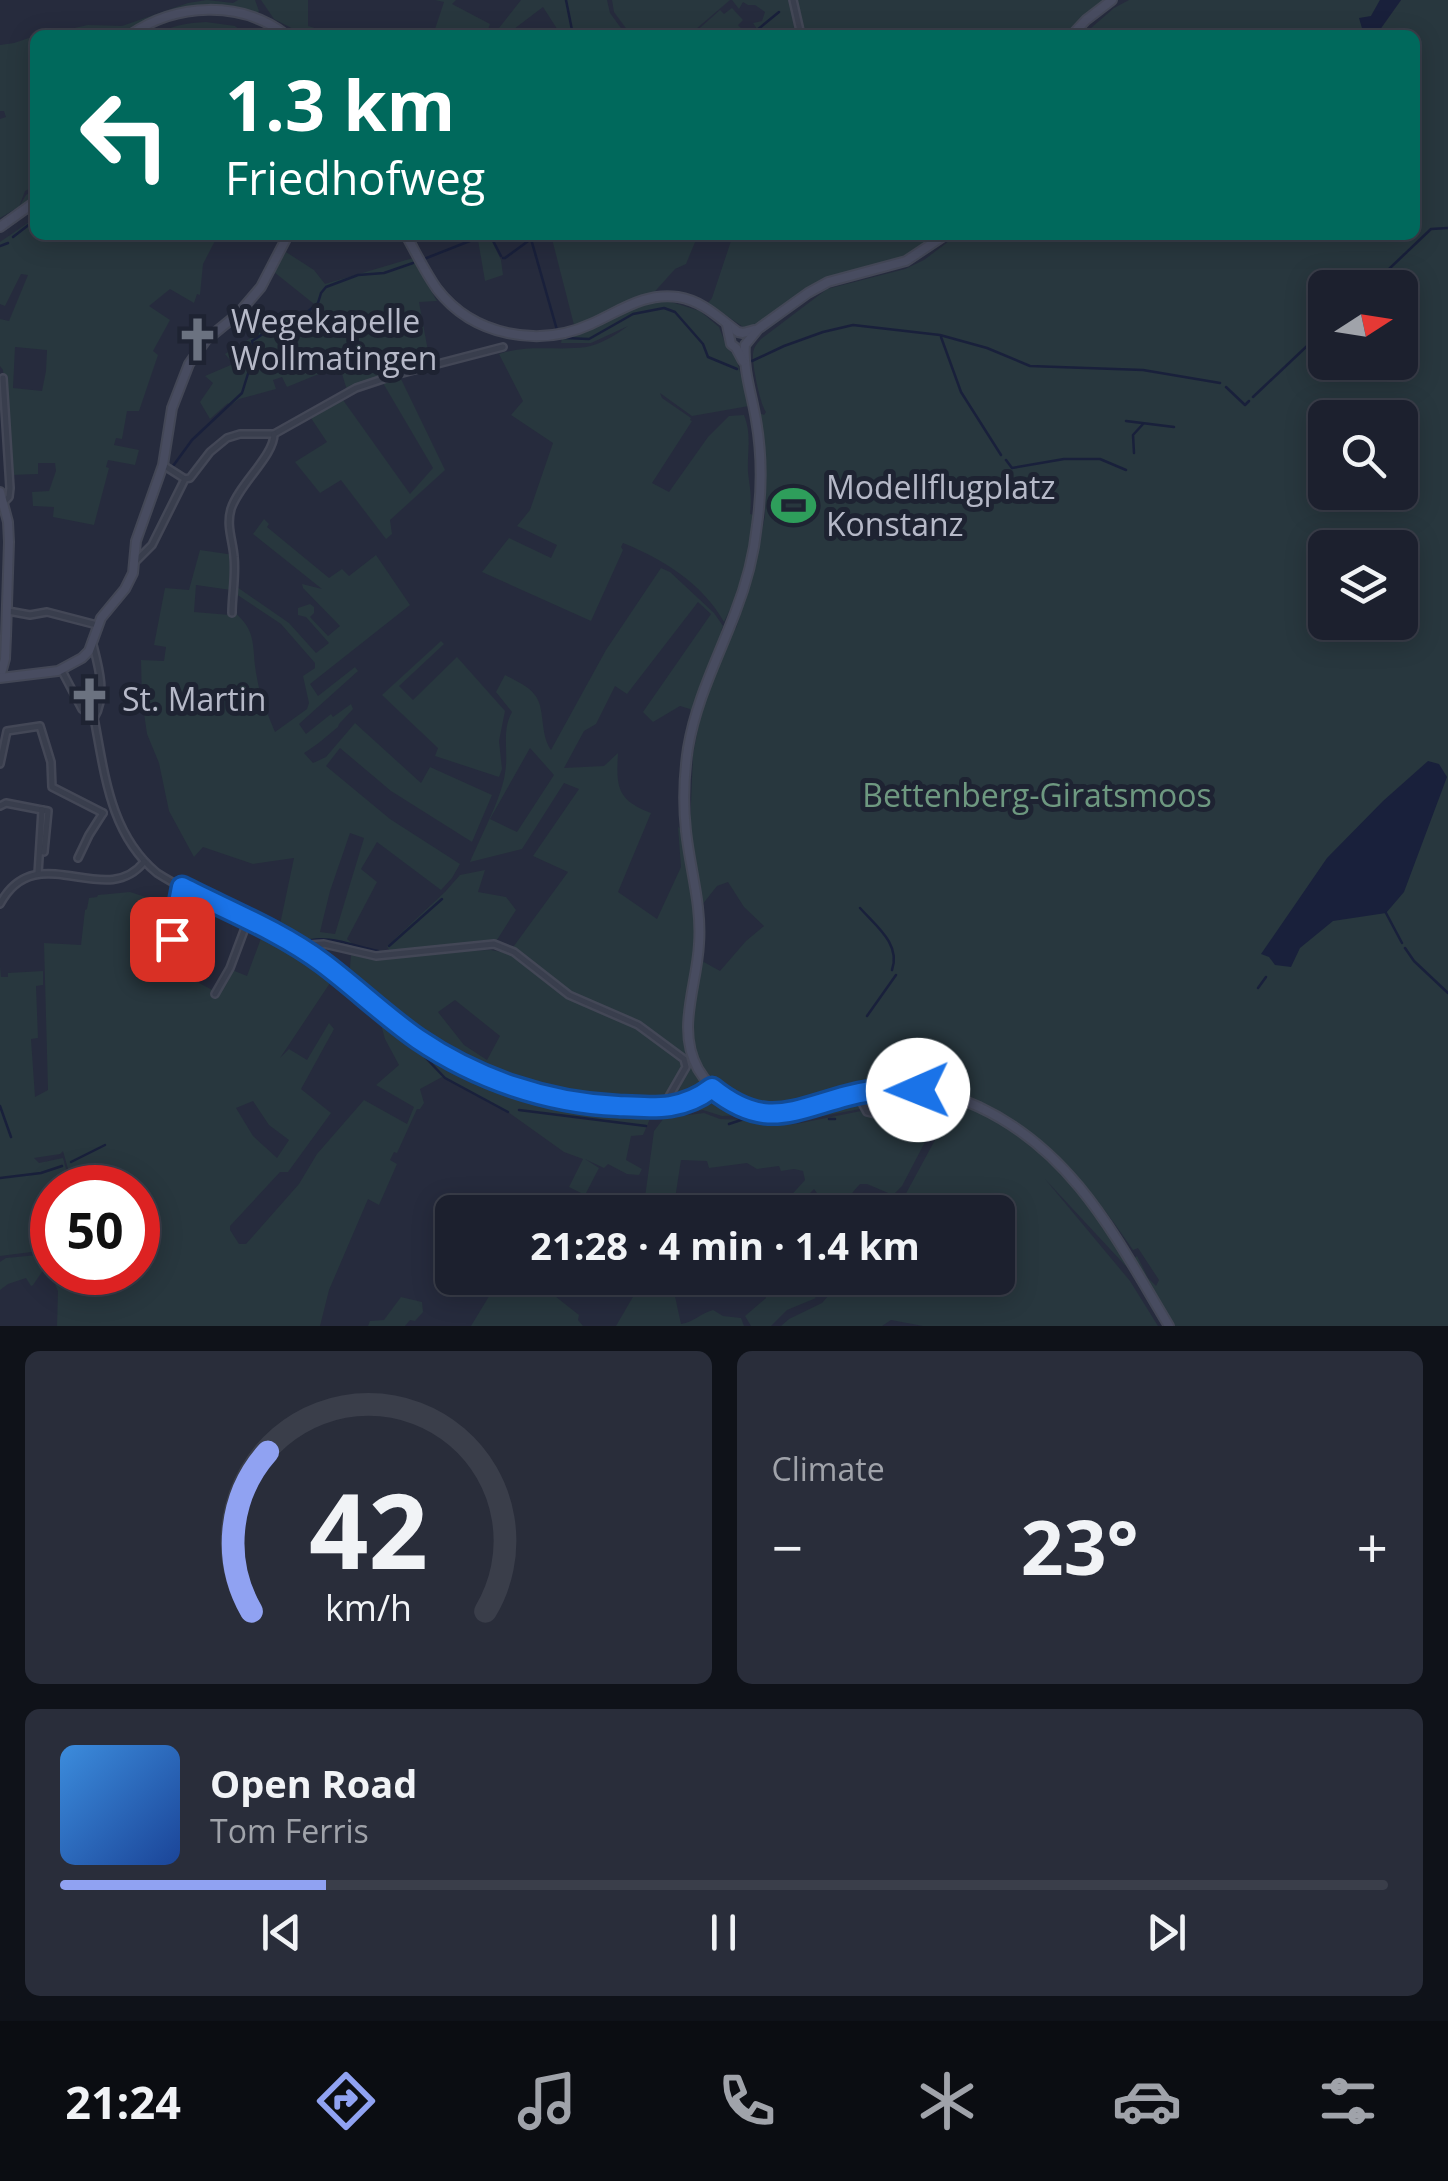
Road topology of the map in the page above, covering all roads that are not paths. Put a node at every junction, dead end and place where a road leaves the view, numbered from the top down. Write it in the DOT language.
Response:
graph roads {
  1 [pos="793,0"];
  2 [pos="1112,0"];
  3 [pos="138,30"];
  4 [pos="279,30"];
  5 [pos="800,30"];
  6 [pos="1077,30"];
  7 [pos="30,206"];
  8 [pos="0,227"];
  9 [pos="285,240"];
  10 [pos="409,240"];
  11 [pos="937,240"];
  12 [pos="740,339"];
  13 [pos="502,347"];
  14 [pos="3,378"];
  15 [pos="274,434"];
  16 [pos="163,465"];
  17 [pos="185,480"];
  18 [pos="0,492"];
  19 [pos="4,502"];
  20 [pos="134,564"];
  21 [pos="4,568"];
  22 [pos="8,611"];
  23 [pos="232,613"];
  24 [pos="98,626"];
  25 [pos="89,651"];
  26 [pos="61,669"];
  27 [pos="98,671"];
  28 [pos="0,678"];
  29 [pos="94,718"];
  30 [pos="0,763"];
  31 [pos="0,806"];
  32 [pos="114,810"];
  33 [pos="103,813"];
  34 [pos="78,858"];
  35 [pos="144,862"];
  36 [pos="38,874"];
  37 [pos="182,887"];
  38 [pos="2,894"];
  39 [pos="0,904"];
  40 [pos="248,920"];
  41 [pos="302,950"];
  42 [pos="156,960"];
  43 [pos="215,994"];
  44 [pos="712,1088"];
  45 [pos="870,1091"];
  46 [pos="857,1094"];
  47 [pos="663,1107"];
  48 [pos="873,1114"];
  49 [pos="924,1132"];
  50 [pos="1169,1326"];
  1 -- 5 [label="street"];
  2 -- 6 [label="main road"];
  3 -- 4 [label="main road"];
  7 -- 8 [label="main road"];
  9 -- 16 [label="main road"];
  10 -- 12 [label="main road"];
  11 -- 12 [label="main road"];
  12 -- 44 [label="main road"];
  13 -- 15 [label="street"];
  14 -- 19 [label="street"];
  15 -- 17 [label="street"];
  15 -- 23 [label="street"];
  16 -- 17 [label="street"];
  16 -- 20 [label="main road"];
  17 -- 20 [label="street"];
  18 -- 19 [label="main road"];
  19 -- 21 [label="main road"];
  20 -- 24 [label="main road"];
  21 -- 22 [label="main road"];
  22 -- 24 [label="street"];
  22 -- 28 [label="main road"];
  24 -- 25 [label="main road"];
  25 -- 26 [label="main road"];
  25 -- 27 [label="street"];
  25 -- 27 [label="street"];
  26 -- 28 [label="main road"];
  26 -- 29 [label="street"];
  27 -- 29 [label="street"];
  29 -- 32 [label="street"];
  30 -- 33 [label="street"];
  31 -- 36 [label="street"];
  32 -- 33 [label="street"];
  32 -- 35 [label="street"];
  33 -- 34 [label="street"];
  35 -- 36 [label="street"];
  35 -- 37 [label="street"];
  36 -- 38 [label="street"];
  37 -- 40 [label="street"];
  37 -- 42 [label="street"];
  38 -- 39 [label="street"];
  40 -- 41 [label="street"];
  40 -- 43 [label="street"];
  41 -- 47 [label="street"];
  41 -- 47 [label="street"];
  44 -- 46 [label="main road"];
  44 -- 47 [label="street"];
  45 -- 46 [label="main road"];
  45 -- 48 [label="street"];
  45 -- 50 [label="main road"];
  46 -- 48 [label="street"];
  48 -- 49 [label="street"];
}
